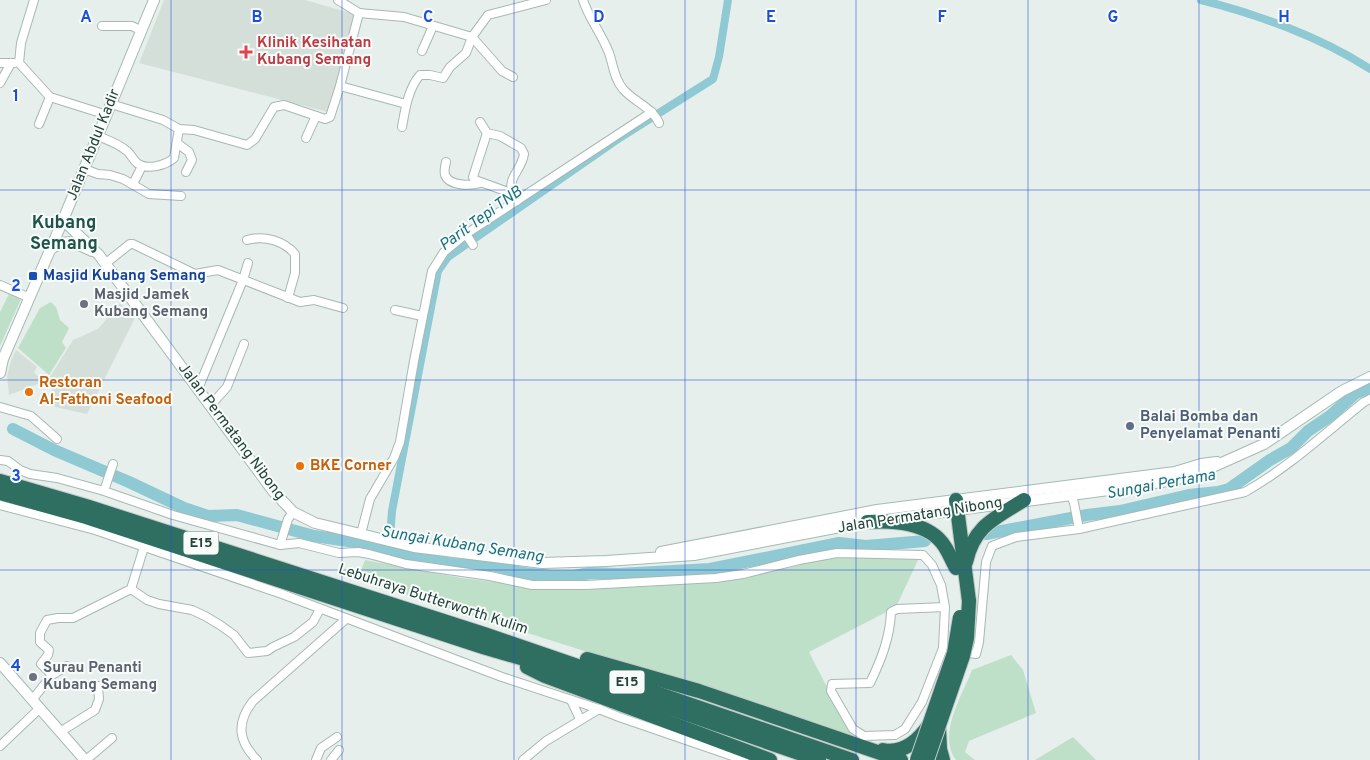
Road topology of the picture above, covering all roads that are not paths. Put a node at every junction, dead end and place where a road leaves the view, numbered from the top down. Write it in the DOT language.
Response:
graph roads {
  1 [pos="34,0"];
  2 [pos="154,0"];
  3 [pos="338,0"];
  4 [pos="546,0"];
  5 [pos="583,0"];
  6 [pos="359,13"];
  7 [pos="102,26"];
  8 [pos="433,26"];
  9 [pos="142,31"];
  10 [pos="472,37"];
  11 [pos="422,51"];
  12 [pos="0,63"];
  13 [pos="15,63"];
  14 [pos="513,77"];
  15 [pos="0,83"];
  16 [pos="340,86"];
  17 [pos="50,97"];
  18 [pos="112,104"];
  19 [pos="406,104"];
  20 [pos="107,115"];
  21 [pos="316,116"];
  22 [pos="480,122"];
  23 [pos="39,124"];
  24 [pos="402,127"];
  25 [pos="179,129"];
  26 [pos="487,133"];
  27 [pos="98,136"];
  28 [pos="306,138"];
  29 [pos="177,143"];
  30 [pos="446,162"];
  31 [pos="142,166"];
  32 [pos="84,169"];
  33 [pos="186,172"];
  34 [pos="480,183"];
  35 [pos="133,184"];
  36 [pos="511,193"];
  37 [pos="181,196"];
  38 [pos="517,201"];
  39 [pos="63,220"];
  40 [pos="467,235"];
  41 [pos="247,240"];
  42 [pos="473,244"];
  43 [pos="51,249"];
  44 [pos="102,259"];
  45 [pos="248,263"];
  46 [pos="243,280"];
  47 [pos="0,285"];
  48 [pos="30,298"];
  49 [pos="288,298"];
  50 [pos="342,308"];
  51 [pos="395,310"];
  52 [pos="422,316"];
  53 [pos="244,344"];
  54 [pos="0,374"];
  55 [pos="1370,377"];
  56 [pos="198,389"];
  57 [pos="1370,399"];
  58 [pos="210,406"];
  59 [pos="0,407"];
  60 [pos="57,439"];
  61 [pos="0,460"];
  62 [pos="1231,460"];
  63 [pos="113,466"];
  64 [pos="0,481"];
  65 [pos="106,487"];
  66 [pos="1072,499"];
  67 [pos="1024,500"];
  68 [pos="0,501"];
  69 [pos="952,505"];
  70 [pos="290,516"];
  71 [pos="867,522"];
  72 [pos="1078,526"];
  73 [pos="361,534"];
  74 [pos="280,542"];
  75 [pos="144,547"];
  76 [pos="606,561"];
  77 [pos="960,568"];
  78 [pos="131,589"];
  79 [pos="945,607"];
  80 [pos="320,609"];
  81 [pos="400,613"];
  82 [pos="346,619"];
  83 [pos="485,641"];
  84 [pos="943,648"];
  85 [pos="0,663"];
  86 [pos="67,666"];
  87 [pos="52,675"];
  88 [pos="98,686"];
  89 [pos="572,700"];
  90 [pos="36,704"];
  91 [pos="598,708"];
  92 [pos="580,720"];
  93 [pos="934,726"];
  94 [pos="60,732"];
  95 [pos="337,737"];
  96 [pos="112,738"];
  97 [pos="0,746"];
  98 [pos="858,746"];
  99 [pos="339,750"];
  100 [pos="746,756"];
  101 [pos="85,760"];
  102 [pos="257,760"];
  103 [pos="316,760"];
  104 [pos="331,760"];
  105 [pos="523,760"];
  106 [pos="770,760"];
  107 [pos="819,760"];
  108 [pos="852,760"];
  109 [pos="900,760"];
  110 [pos="917,760"];
  111 [pos="927,760"];
  112 [pos="943,760"];
  1 -- 13 [label="street"];
  2 -- 9 [label="main road, Jalan Abdul Kadir"];
  3 -- 6 [label="street"];
  4 -- 10 [label="street"];
  5 -- 38 [label="street"];
  6 -- 8 [label="street"];
  6 -- 16 [label="street"];
  7 -- 9 [label="street"];
  8 -- 10 [label="street"];
  8 -- 11 [label="street"];
  9 -- 18 [label="main road, Jalan Abdul Kadir"];
  10 -- 14 [label="street"];
  10 -- 19 [label="street"];
  12 -- 13 [label="street"];
  13 -- 15 [label="street"];
  13 -- 17 [label="street"];
  16 -- 19 [label="street"];
  16 -- 21 [label="street"];
  17 -- 20 [label="street"];
  17 -- 23 [label="street"];
  18 -- 20 [label="main road, Jalan Abdul Kadir"];
  18 -- 25 [label="street"];
  19 -- 24 [label="street"];
  20 -- 27 [label="main road, Jalan Abdul Kadir"];
  21 -- 25 [label="street"];
  21 -- 28 [label="street"];
  22 -- 26 [label="street"];
  25 -- 29 [label="street"];
  26 -- 34 [label="street"];
  26 -- 36 [label="street"];
  27 -- 31 [label="street"];
  27 -- 32 [label="main road, Jalan Abdul Kadir"];
  29 -- 31 [label="street"];
  29 -- 33 [label="street"];
  30 -- 34 [label="street"];
  31 -- 35 [label="street"];
  32 -- 35 [label="street"];
  32 -- 39 [label="main road, Jalan Abdul Kadir"];
  34 -- 36 [label="street"];
  35 -- 37 [label="street"];
  36 -- 38 [label="street"];
  38 -- 40 [label="street"];
  39 -- 43 [label="main road, Jalan Abdul Kadir"];
  39 -- 44 [label="main road, Jalan Permatang Nibong"];
  40 -- 42 [label="street"];
  40 -- 52 [label="street"];
  41 -- 49 [label="street"];
  43 -- 44 [label="main road"];
  43 -- 48 [label="main road, Jalan Abdul Kadir"];
  44 -- 46 [label="street"];
  44 -- 56 [label="main road, Jalan Permatang Nibong"];
  45 -- 46 [label="street"];
  46 -- 49 [label="street"];
  46 -- 56 [label="street"];
  47 -- 48 [label="street"];
  48 -- 54 [label="main road, Jalan Abdul Kadir"];
  49 -- 50 [label="street"];
  51 -- 52 [label="street"];
  52 -- 73 [label="street"];
  53 -- 58 [label="street"];
  55 -- 62 [label="main road, Jalan Permatang Nibong"];
  56 -- 58 [label="main road, Jalan Permatang Nibong"];
  57 -- 72 [label="street"];
  58 -- 70 [label="main road, Jalan Permatang Nibong"];
  59 -- 60 [label="street"];
  61 -- 65 [label="street"];
  62 -- 66 [label="main road, Jalan Permatang Nibong"];
  62 -- 69 [label="main road, Jalan Permatang Nibong"];
  63 -- 65 [label="street"];
  64 -- 81 [label="highway, Lebuhraya Butterworth Kulim / E15"];
  65 -- 74 [label="street"];
  66 -- 67 [label="main road, Jalan Permatang Nibong"];
  66 -- 72 [label="street"];
  67 -- 69 [label="main road, Jalan Permatang Nibong"];
  67 -- 77 [label="highway"];
  68 -- 75 [label="street"];
  68 -- 81 [label="highway, Lebuhraya Butterworth Kulim / E15"];
  69 -- 71 [label="main road, Jalan Permatang Nibong"];
  69 -- 76 [label="main road, Jalan Permatang Nibong"];
  69 -- 77 [label="highway"];
  70 -- 73 [label="main road, Jalan Permatang Nibong"];
  70 -- 74 [label="street"];
  71 -- 76 [label="main road, Jalan Permatang Nibong"];
  71 -- 77 [label="highway"];
  72 -- 84 [label="street"];
  73 -- 76 [label="main road, Jalan Permatang Nibong"];
  74 -- 79 [label="street"];
  75 -- 78 [label="street"];
  75 -- 80 [label="street"];
  77 -- 93 [label="highway, bridge"];
  78 -- 80 [label="street"];
  78 -- 87 [label="street"];
  79 -- 84 [label="street"];
  79 -- 84 [label="street"];
  80 -- 82 [label="street"];
  81 -- 83 [label="highway, Lebuhraya Butterworth Kulim / E15"];
  82 -- 89 [label="street"];
  82 -- 102 [label="street"];
  83 -- 98 [label="highway"];
  83 -- 100 [label="highway"];
  83 -- 107 [label="highway, Lebuhraya Butterworth Kulim / E15"];
  83 -- 108 [label="highway, Lebuhraya Butterworth Kulim / E15"];
  85 -- 90 [label="main road"];
  86 -- 87 [label="street"];
  87 -- 90 [label="street"];
  88 -- 94 [label="street"];
  89 -- 91 [label="street"];
  89 -- 92 [label="street"];
  90 -- 94 [label="main road"];
  90 -- 97 [label="street"];
  91 -- 92 [label="street"];
  91 -- 100 [label="street"];
  92 -- 105 [label="street"];
  93 -- 98 [label="highway"];
  93 -- 110 [label="highway, bridge"];
  93 -- 111 [label="highway, bridge"];
  93 -- 112 [label="highway"];
  94 -- 101 [label="main road"];
  95 -- 103 [label="street"];
  96 -- 101 [label="street"];
  98 -- 109 [label="highway"];
  99 -- 104 [label="street"];
  100 -- 106 [label="highway"];
}
